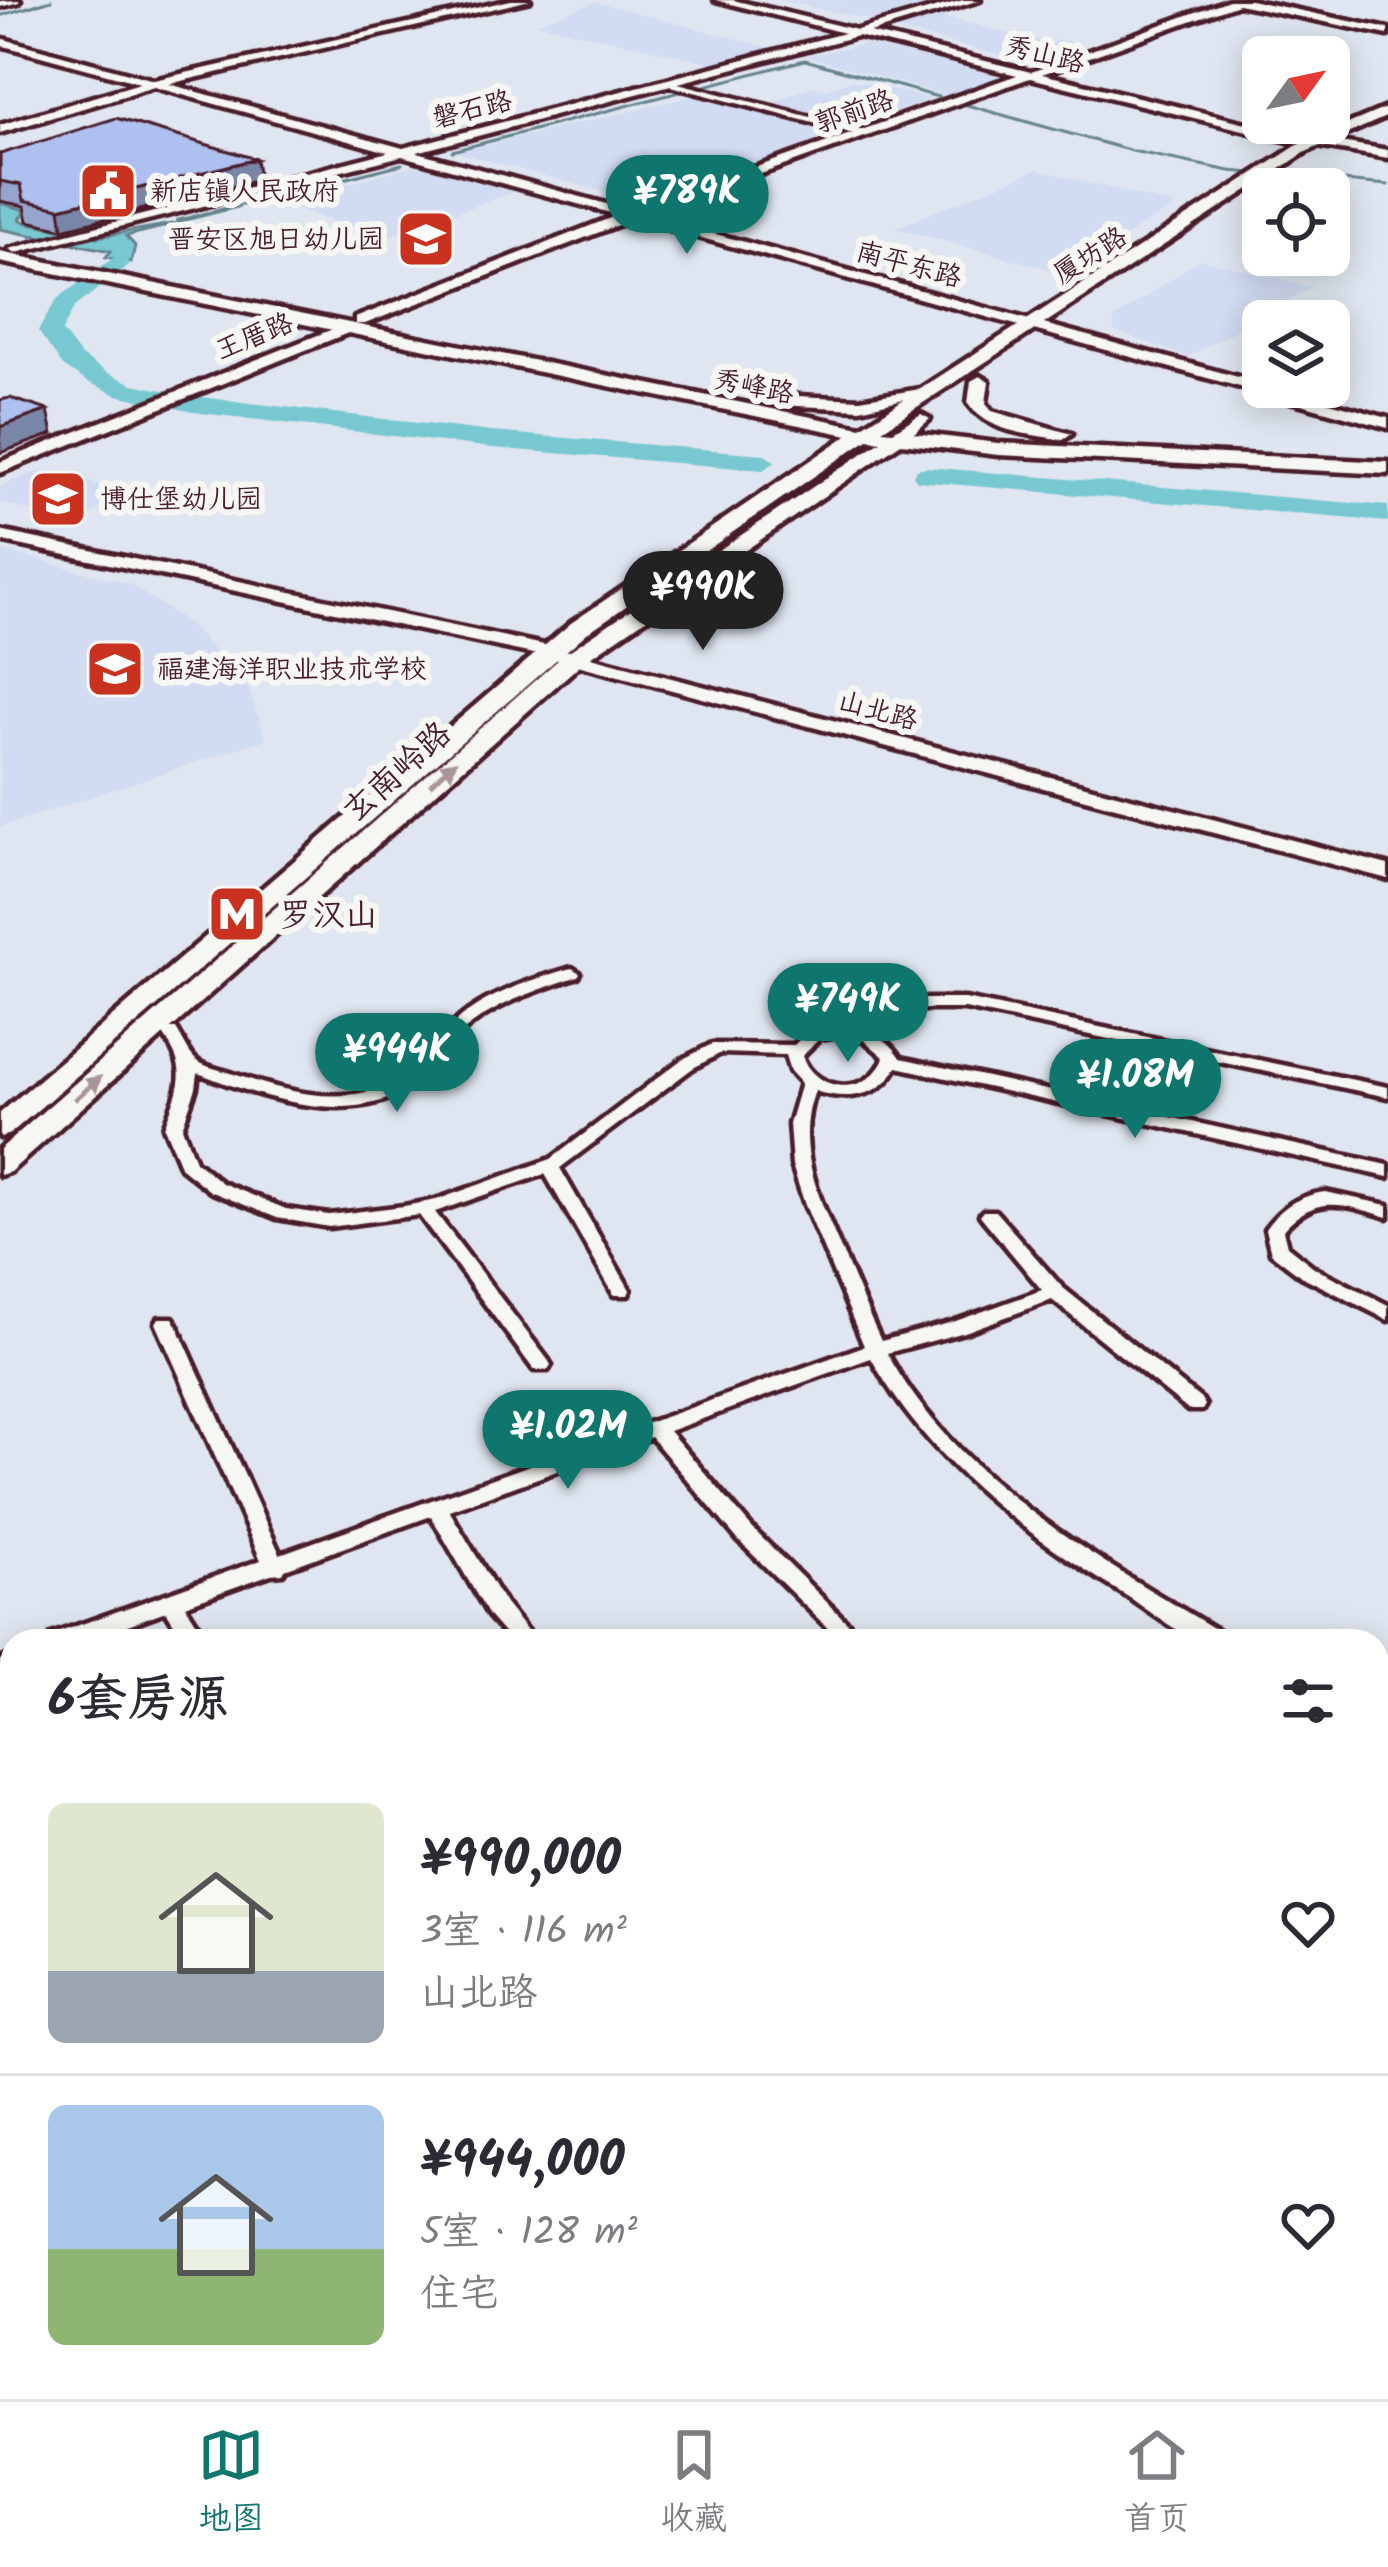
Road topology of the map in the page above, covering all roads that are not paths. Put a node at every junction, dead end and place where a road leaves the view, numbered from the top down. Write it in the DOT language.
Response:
graph roads {
  1 [pos="15,0"];
  2 [pos="524,0"];
  3 [pos="720,0"];
  4 [pos="740,0"];
  5 [pos="956,0"];
  6 [pos="975,0"];
  7 [pos="1238,0"];
  8 [pos="1,2"];
  9 [pos="866,30"];
  10 [pos="1388,32"];
  11 [pos="0,39"];
  12 [pos="1033,74"];
  13 [pos="161,82"];
  14 [pos="674,84"];
  15 [pos="1388,111"];
  16 [pos="1242,123"];
  17 [pos="1388,125"];
  18 [pos="1350,128"];
  19 [pos="0,129"];
  20 [pos="863,133"];
  21 [pos="1315,144"];
  22 [pos="1336,144"];
  23 [pos="1342,145"];
  24 [pos="405,151"];
  25 [pos="1388,152"];
  26 [pos="1287,168"];
  27 [pos="1298,168"];
  28 [pos="1242,201"];
  29 [pos="635,214"];
  30 [pos="5,250"];
  31 [pos="351,325"];
  32 [pos="1045,327"];
  33 [pos="952,376"];
  34 [pos="1242,379"];
  35 [pos="980,381"];
  36 [pos="705,398"];
  37 [pos="1344,408"];
  38 [pos="1388,421"];
  39 [pos="870,429"];
  40 [pos="900,433"];
  41 [pos="1099,439"];
  42 [pos="998,449"];
  43 [pos="1388,455"];
  44 [pos="871,464"];
  45 [pos="0,468"];
  46 [pos="1388,468"];
  47 [pos="783,487"];
  48 [pos="0,526"];
  49 [pos="0,536"];
  50 [pos="566,651"];
  51 [pos="1388,860"];
  52 [pos="1388,872"];
  53 [pos="572,973"];
  54 [pos="839,1030"];
  55 [pos="170,1033"];
  56 [pos="796,1050"];
  57 [pos="892,1061"];
  58 [pos="191,1064"];
  59 [pos="810,1082"];
  60 [pos="1388,1092"];
  61 [pos="0,1128"];
  62 [pos="0,1165"];
  63 [pos="549,1166"];
  64 [pos="1388,1171"];
  65 [pos="423,1208"];
  66 [pos="1388,1211"];
  67 [pos="989,1215"];
  68 [pos="621,1290"];
  69 [pos="1055,1292"];
  70 [pos="1388,1313"];
  71 [pos="166,1323"];
  72 [pos="875,1349"];
  73 [pos="541,1365"];
  74 [pos="1195,1405"];
  75 [pos="656,1429"];
  76 [pos="438,1510"];
  77 [pos="275,1567"];
  78 [pos="172,1602"];
  79 [pos="94,1629"];
  80 [pos="189,1629"];
  81 [pos="514,1629"];
  82 [pos="843,1629"];
  83 [pos="1197,1629"];
  1 -- 8 [label="main road"];
  2 -- 13 [label="main road"];
  3 -- 9 [label="main road, 秀山路"];
  4 -- 9 [label="main road, 秀山路"];
  5 -- 9 [label="main road, 磐石路"];
  6 -- 9 [label="main road, 磐石路"];
  7 -- 10 [label="main road"];
  7 -- 12 [label="main road, 郭前路"];
  9 -- 12 [label="main road, 秀山路"];
  9 -- 14 [label="main road, 磐石路"];
  11 -- 13 [label="main road, 南平东路"];
  12 -- 16 [label="main road, 秀山路"];
  12 -- 20 [label="main road, 郭前路"];
  13 -- 19 [label="main road"];
  13 -- 24 [label="main road, 南平东路"];
  14 -- 20 [label="street"];
  14 -- 24 [label="main road, 磐石路"];
  15 -- 18 [label="main road, 厦坊路"];
  17 -- 23 [label="main road, 厦坊路"];
  20 -- 29 [label="main road, 郭前路"];
  21 -- 26 [label="main road, 厦坊路"];
  22 -- 23 [label="main road, 秀山路"];
  23 -- 25 [label="main road, 秀山路"];
  23 -- 27 [label="main road, 厦坊路"];
  24 -- 29 [label="main road, 南平东路"];
  24 -- 30 [label="main road, 磐石路"];
  28 -- 32 [label="main road, 厦坊路"];
  29 -- 31 [label="main road, 郭前路"];
  29 -- 32 [label="main road, 南平东路"];
  30 -- 31 [label="main road, 秀峰路"];
  31 -- 36 [label="main road, 秀峰路"];
  31 -- 45 [label="main road, 王厝路"];
  32 -- 33 [label="main road, 厦坊路"];
  32 -- 34 [label="main road, 南平东路"];
  32 -- 35 [label="main road, 厦坊路"];
  32 -- 38 [label="main road, 南平东路"];
  33 -- 36 [label="main road"];
  33 -- 39 [label="main road, 厦坊路"];
  35 -- 40 [label="main road, 厦坊路"];
  35 -- 41 [label="main road"];
  36 -- 39 [label="main road, 秀峰路"];
  36 -- 47 [label="main road"];
  37 -- 38 [label="main road, 南平东路"];
  39 -- 40 [label="main road, 秀峰路"];
  39 -- 44 [label="main road, 厦坊路"];
  40 -- 41 [label="main road, 秀峰路"];
  40 -- 42 [label="main road, 秀峰路"];
  40 -- 44 [label="main road, 厦坊路"];
  41 -- 43 [label="main road, 秀峰路"];
  42 -- 44 [label="main road"];
  42 -- 46 [label="main road, 秀峰路"];
  44 -- 47 [label="main road, 玄南岭路"];
  44 -- 50 [label="main road, 玄南岭路"];
  47 -- 50 [label="main road, 玄南岭路"];
  48 -- 50 [label="main road, 山北路"];
  49 -- 50 [label="main road, 山北路"];
  50 -- 51 [label="main road, 山北路"];
  50 -- 52 [label="main road, 山北路"];
  50 -- 61 [label="main road, 玄南岭路"];
  62 -- 50 [label="main road, 玄南岭路, one-way"];
  53 -- 58 [label="street"];
  54 -- 56 [label="street"];
  54 -- 57 [label="street"];
  54 -- 60 [label="street"];
  55 -- 58 [label="street"];
  56 -- 59 [label="street"];
  56 -- 63 [label="street"];
  57 -- 59 [label="street"];
  57 -- 64 [label="street"];
  58 -- 65 [label="street"];
  59 -- 72 [label="street"];
  63 -- 65 [label="street"];
  63 -- 68 [label="street"];
  65 -- 73 [label="street"];
  66 -- 70 [label="street"];
  67 -- 69 [label="street"];
  69 -- 72 [label="street"];
  69 -- 74 [label="street"];
  71 -- 77 [label="street"];
  72 -- 75 [label="street"];
  72 -- 83 [label="street"];
  75 -- 76 [label="street"];
  75 -- 82 [label="street"];
  76 -- 77 [label="street"];
  76 -- 81 [label="street"];
  77 -- 78 [label="street"];
  78 -- 79 [label="street"];
  78 -- 80 [label="street"];
}
